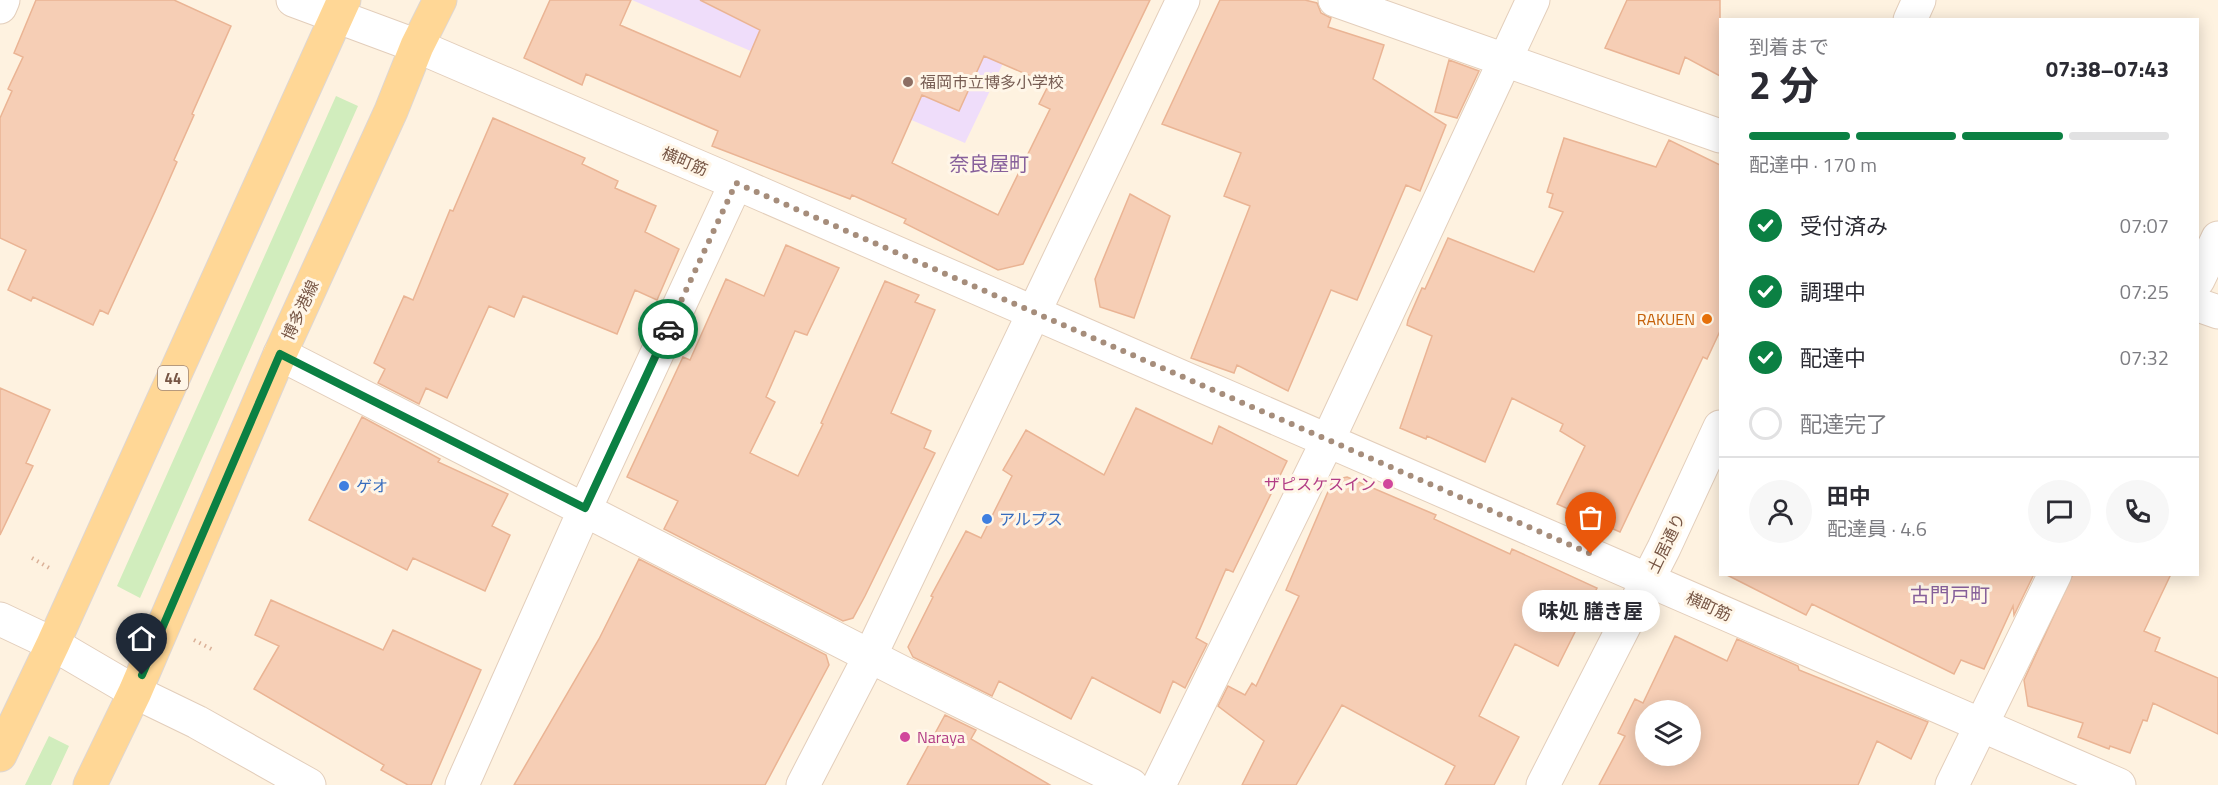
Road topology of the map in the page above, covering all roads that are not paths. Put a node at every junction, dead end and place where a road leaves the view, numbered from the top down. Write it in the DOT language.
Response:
graph roads {
  1 [pos="3,0"];
  2 [pos="294,0"];
  3 [pos="440,0"];
  4 [pos="1183,0"];
  5 [pos="1335,0"];
  6 [pos="1533,0"];
  7 [pos="1918,0"];
  8 [pos="0,7"];
  9 [pos="341,8"];
  10 [pos="1911,18"];
  11 [pos="417,46"];
  12 [pos="1506,61"];
  13 [pos="1719,136"];
  14 [pos="736,183"];
  15 [pos="2218,238"];
  16 [pos="2199,278"];
  17 [pos="2199,305"];
  18 [pos="2218,312"];
  19 [pos="1035,314"];
  20 [pos="280,354"];
  21 [pos="1719,429"];
  22 [pos="1328,440"];
  23 [pos="585,508"];
  24 [pos="2054,576"];
  25 [pos="1648,579"];
  26 [pos="0,619"];
  27 [pos="53,644"];
  28 [pos="870,656"];
  29 [pos="135,692"];
  30 [pos="1982,724"];
  31 [pos="0,755"];
  32 [pos="90,785"];
  33 [pos="309,785"];
  34 [pos="462,785"];
  35 [pos="803,785"];
  36 [pos="1131,785"];
  37 [pos="1159,785"];
  38 [pos="1543,785"];
  39 [pos="1952,785"];
  40 [pos="2119,785"];
  1 -- 8 [label="street"];
  2 -- 9 [label="street, 横町筋"];
  3 -- 11 [label="main road, 博多港線"];
  4 -- 19 [label="street"];
  5 -- 12 [label="street"];
  6 -- 12 [label="street"];
  7 -- 10 [label="street"];
  9 -- 11 [label="street, 横町筋"];
  9 -- 27 [label="main road, 44"];
  11 -- 14 [label="street, 横町筋"];
  11 -- 20 [label="main road, 博多港線"];
  12 -- 13 [label="street"];
  12 -- 22 [label="street"];
  14 -- 19 [label="street, 横町筋"];
  14 -- 23 [label="street"];
  15 -- 16 [label="street"];
  17 -- 18 [label="street"];
  19 -- 22 [label="street, 横町筋"];
  19 -- 28 [label="street"];
  20 -- 23 [label="street"];
  20 -- 29 [label="main road, 博多港線"];
  21 -- 25 [label="street, 土居通り"];
  22 -- 25 [label="street, 横町筋"];
  22 -- 37 [label="street"];
  23 -- 28 [label="street"];
  23 -- 34 [label="street"];
  24 -- 30 [label="street"];
  25 -- 30 [label="street, 横町筋"];
  25 -- 38 [label="street, 土居通り"];
  26 -- 27 [label="street"];
  27 -- 29 [label="street"];
  27 -- 31 [label="main road, 44"];
  28 -- 35 [label="street"];
  28 -- 36 [label="street"];
  29 -- 32 [label="main road, 博多港線"];
  29 -- 33 [label="street"];
  30 -- 39 [label="street"];
  30 -- 40 [label="street, 横町筋"];
}
